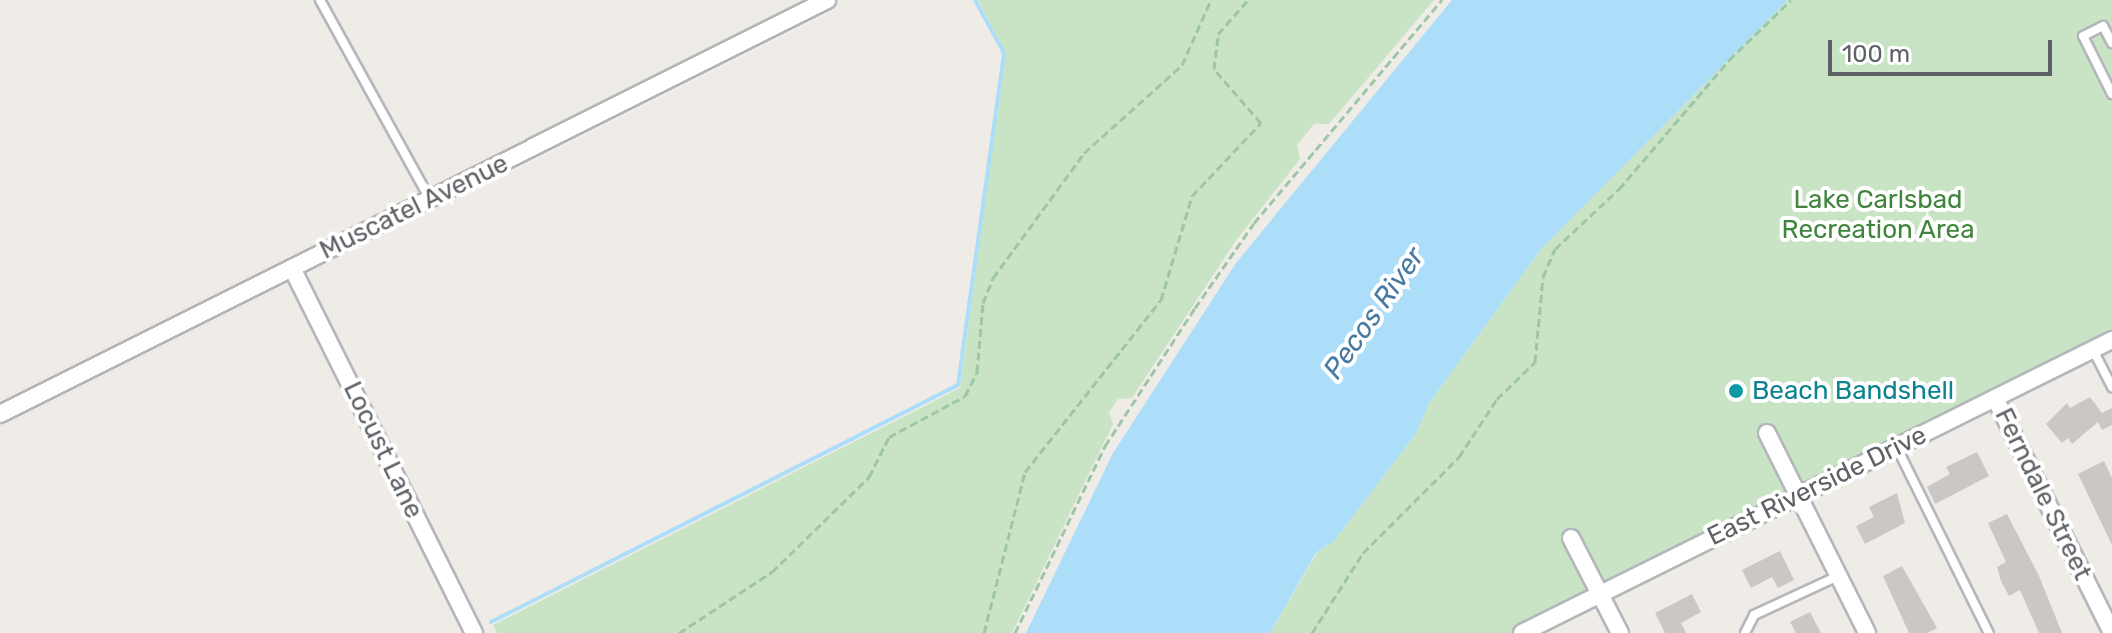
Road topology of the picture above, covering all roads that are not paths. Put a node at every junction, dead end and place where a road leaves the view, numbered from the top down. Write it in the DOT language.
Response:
graph roads {
  1 [pos="320,0"];
  2 [pos="827,0"];
  3 [pos="2112,43"];
  4 [pos="2112,94"];
  5 [pos="430,200"];
  6 [pos="292,268"];
  7 [pos="2112,340"];
  8 [pos="2093,350"];
  9 [pos="2112,387"];
  10 [pos="1995,398"];
  11 [pos="0,414"];
  12 [pos="1767,433"];
  13 [pos="1896,447"];
  14 [pos="1799,495"];
  15 [pos="1571,538"];
  16 [pos="1839,576"];
  17 [pos="1600,594"];
  18 [pos="474,633"];
  19 [pos="1522,633"];
  20 [pos="1620,633"];
  21 [pos="1745,633"];
  22 [pos="1867,633"];
  23 [pos="1989,633"];
  24 [pos="2112,633"];
  1 -- 5 [label="lane"];
  2 -- 5 [label="street, Muscatel Avenue"];
  3 -- 4 [label="lane"];
  5 -- 6 [label="street, Muscatel Avenue"];
  6 -- 11 [label="street, Muscatel Avenue"];
  6 -- 18 [label="street, Locust Lane"];
  7 -- 8 [label="street, East Riverside Drive"];
  8 -- 9 [label="lane"];
  8 -- 10 [label="street, East Riverside Drive"];
  10 -- 13 [label="street, East Riverside Drive"];
  10 -- 24 [label="street, Ferndale Street"];
  12 -- 14 [label="street"];
  13 -- 14 [label="street, East Riverside Drive"];
  13 -- 23 [label="lane"];
  14 -- 16 [label="street"];
  14 -- 17 [label="street, East Riverside Drive"];
  15 -- 17 [label="street"];
  16 -- 21 [label="lane"];
  16 -- 22 [label="street"];
  17 -- 19 [label="street, East Riverside Drive"];
  17 -- 20 [label="street"];
}
